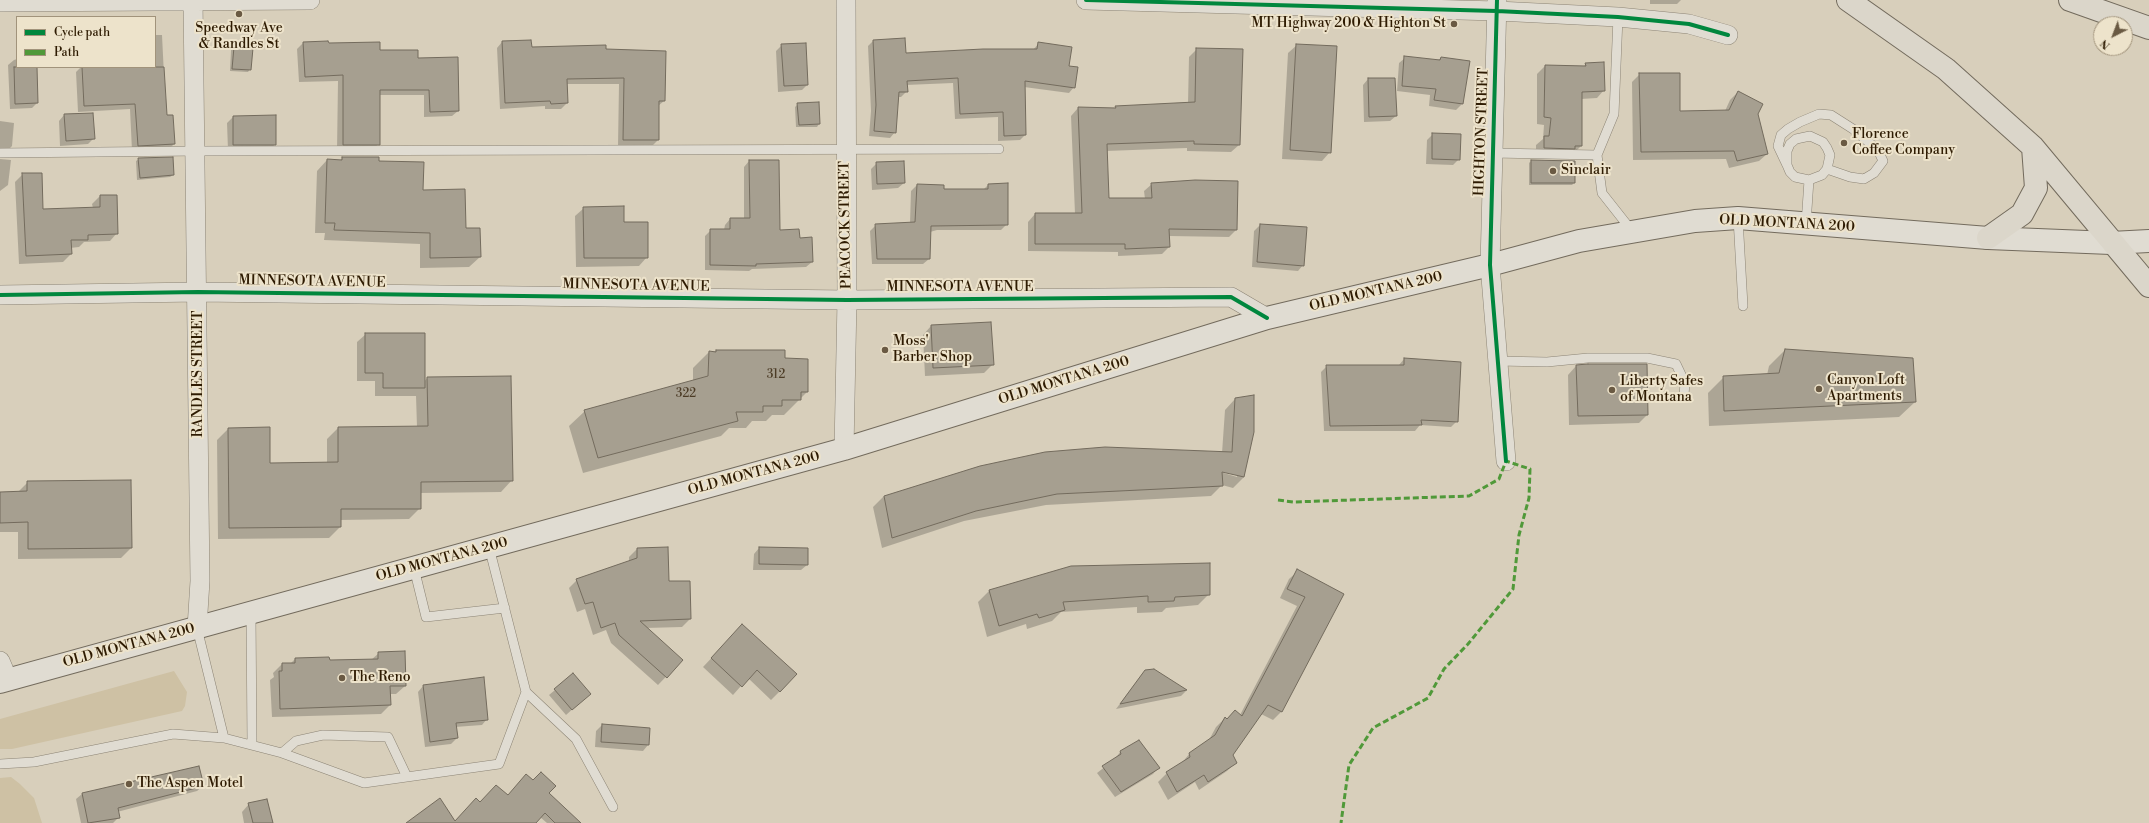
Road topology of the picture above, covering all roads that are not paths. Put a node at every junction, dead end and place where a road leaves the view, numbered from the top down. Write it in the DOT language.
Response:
graph roads {
  1 [pos="310,0"];
  2 [pos="846,0"];
  3 [pos="1086,0"];
  4 [pos="1848,0"];
  5 [pos="2070,0"];
  6 [pos="194,1"];
  7 [pos="0,2"];
  8 [pos="1497,6"];
  9 [pos="1618,17"];
  10 [pos="2149,28"];
  11 [pos="1728,35"];
  12 [pos="2033,147"];
  13 [pos="845,148"];
  14 [pos="999,149"];
  15 [pos="196,151"];
  16 [pos="0,153"];
  17 [pos="1493,153"];
  18 [pos="1597,155"];
  19 [pos="1787,165"];
  20 [pos="1827,169"];
  21 [pos="1809,180"];
  22 [pos="1738,218"];
  23 [pos="1806,224"];
  24 [pos="1632,231"];
  25 [pos="1988,238"];
  26 [pos="2149,241"];
  27 [pos="2111,243"];
  28 [pos="1490,265"];
  29 [pos="2149,286"];
  30 [pos="198,292"];
  31 [pos="0,295"];
  32 [pos="847,300"];
  33 [pos="1743,306"];
  34 [pos="1267,318"];
  35 [pos="1498,361"];
  36 [pos="1684,395"];
  37 [pos="844,449"];
  38 [pos="1506,461"];
  39 [pos="489,547"];
  40 [pos="414,568"];
  41 [pos="505,608"];
  42 [pos="251,613"];
  43 [pos="197,628"];
  44 [pos="2,674"];
  45 [pos="526,692"];
  46 [pos="224,738"];
  47 [pos="252,745"];
  48 [pos="282,753"];
  49 [pos="0,764"];
  50 [pos="407,777"];
  51 [pos="613,807"];
  1 -- 6 [label="street"];
  2 -- 13 [label="street, PEACOCK STREET"];
  3 -- 8 [label="street"];
  4 -- 12 [label="highway"];
  5 -- 10 [label="highway"];
  6 -- 7 [label="street"];
  6 -- 15 [label="street, RANDLES STREET"];
  8 -- 9 [label="street"];
  8 -- 17 [label="street, HIGHTON STREET"];
  9 -- 11 [label="street"];
  9 -- 18 [label="lane"];
  12 -- 25 [label="highway"];
  12 -- 27 [label="highway"];
  13 -- 14 [label="lane"];
  13 -- 15 [label="lane"];
  13 -- 32 [label="street, PEACOCK STREET"];
  15 -- 16 [label="lane"];
  15 -- 30 [label="street, RANDLES STREET"];
  17 -- 18 [label="lane"];
  17 -- 28 [label="street, HIGHTON STREET"];
  18 -- 24 [label="lane"];
  19 -- 20 [label="lane"];
  19 -- 20 [label="lane"];
  19 -- 21 [label="lane"];
  20 -- 21 [label="lane"];
  21 -- 23 [label="lane"];
  22 -- 23 [label="main road, OLD MONTANA 200"];
  22 -- 24 [label="main road, OLD MONTANA 200"];
  22 -- 33 [label="lane"];
  23 -- 25 [label="main road, OLD MONTANA 200"];
  24 -- 28 [label="main road, OLD MONTANA 200"];
  25 -- 27 [label="main road, OLD MONTANA 200"];
  26 -- 27 [label="main road, OLD MONTANA 200"];
  27 -- 29 [label="highway"];
  28 -- 34 [label="main road, OLD MONTANA 200"];
  28 -- 35 [label="street, HIGHTON STREET"];
  30 -- 31 [label="street, MINNESOTA AVENUE"];
  30 -- 32 [label="street, MINNESOTA AVENUE"];
  30 -- 43 [label="street, RANDLES STREET"];
  32 -- 34 [label="street, MINNESOTA AVENUE"];
  32 -- 37 [label="street, PEACOCK STREET"];
  34 -- 37 [label="main road, OLD MONTANA 200"];
  35 -- 36 [label="lane"];
  35 -- 38 [label="street, HIGHTON STREET"];
  37 -- 39 [label="main road, OLD MONTANA 200"];
  39 -- 40 [label="main road, OLD MONTANA 200"];
  39 -- 41 [label="lane"];
  40 -- 41 [label="lane"];
  40 -- 42 [label="main road, OLD MONTANA 200"];
  41 -- 45 [label="lane"];
  42 -- 43 [label="main road, OLD MONTANA 200"];
  42 -- 47 [label="lane"];
  43 -- 44 [label="main road, OLD MONTANA 200"];
  43 -- 46 [label="lane"];
  45 -- 50 [label="lane"];
  45 -- 51 [label="lane"];
  46 -- 47 [label="lane"];
  46 -- 49 [label="lane"];
  47 -- 48 [label="lane"];
  48 -- 50 [label="lane"];
  48 -- 50 [label="lane"];
}
